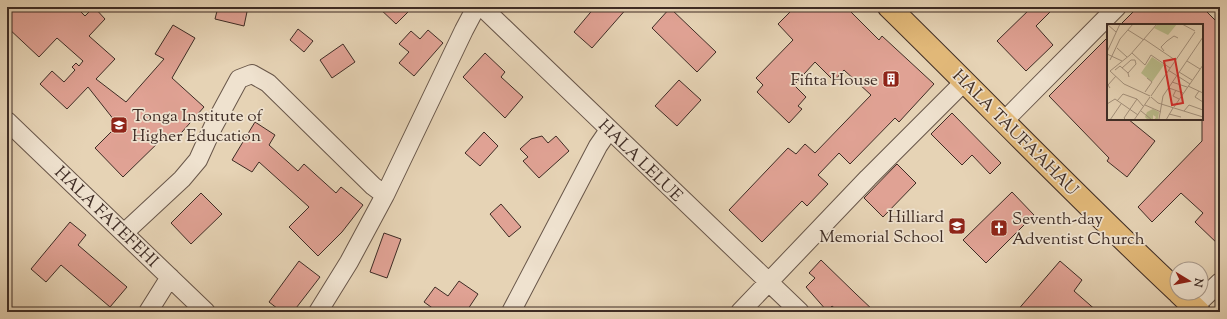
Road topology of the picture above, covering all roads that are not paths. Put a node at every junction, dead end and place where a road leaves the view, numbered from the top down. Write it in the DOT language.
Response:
graph roads {
  1 [pos="480,7"];
  2 [pos="889,7"];
  3 [pos="1117,7"];
  4 [pos="965,81"];
  5 [pos="1005,120"];
  6 [pos="7,121"];
  7 [pos="610,130"];
  8 [pos="385,195"];
  9 [pos="125,232"];
  10 [pos="170,277"];
  11 [pos="768,282"];
  12 [pos="1220,282"];
  13 [pos="1169,284"];
  14 [pos="1209,288"];
  15 [pos="148,312"];
  16 [pos="206,312"];
  17 [pos="318,312"];
  18 [pos="511,312"];
  19 [pos="740,312"];
  20 [pos="800,312"];
  1 -- 7 [label="street, HALA LELUE"];
  1 -- 8 [label="street"];
  2 -- 4 [label="main road, HALA TAUFA'AHAU"];
  3 -- 5 [label="street"];
  4 -- 5 [label="main road, HALA TAUFA'AHAU"];
  4 -- 11 [label="street"];
  5 -- 13 [label="main road, HALA TAUFA'AHAU"];
  6 -- 9 [label="street, HALA FATEFEHI"];
  7 -- 11 [label="street, HALA LELUE"];
  7 -- 18 [label="street"];
  8 -- 9 [label="street"];
  8 -- 17 [label="street"];
  9 -- 10 [label="street, HALA FATEFEHI"];
  10 -- 15 [label="street"];
  10 -- 16 [label="street, HALA FATEFEHI"];
  11 -- 19 [label="street"];
  11 -- 20 [label="street, HALA LELUE"];
  12 -- 14 [label="street"];
}
